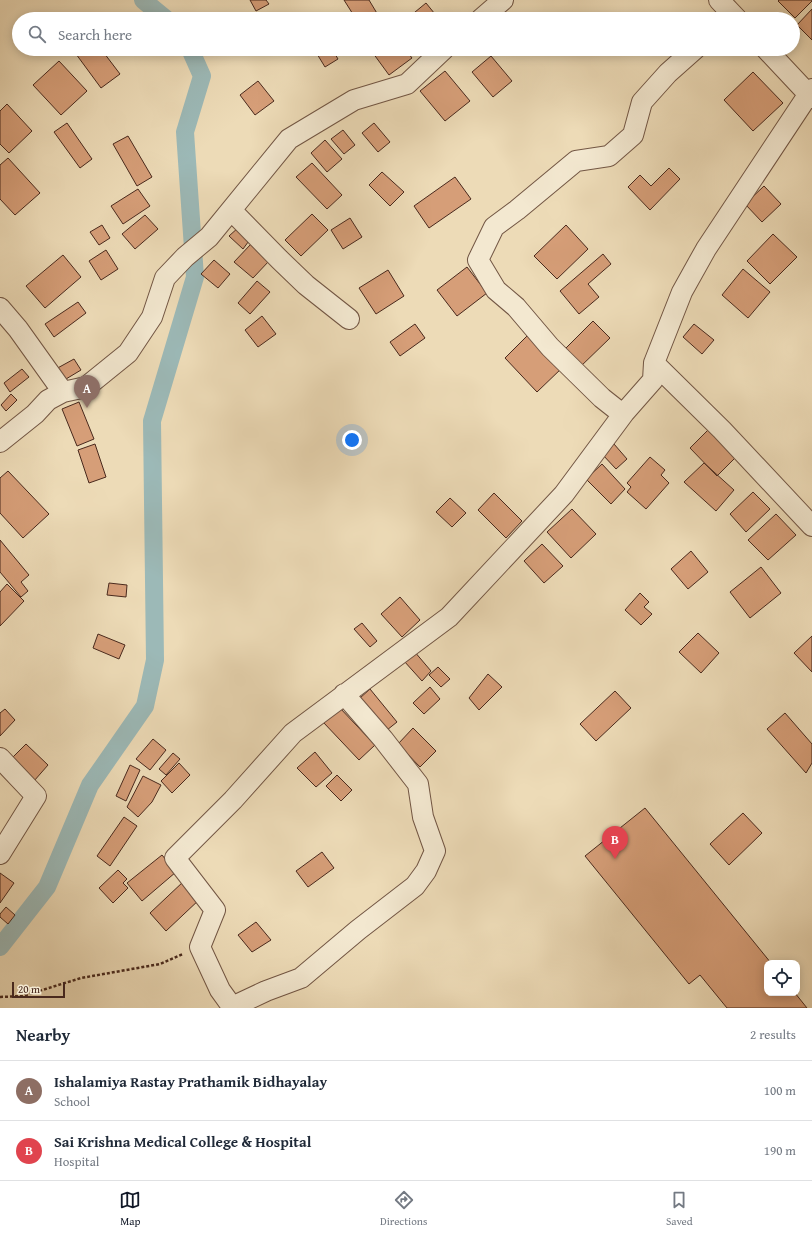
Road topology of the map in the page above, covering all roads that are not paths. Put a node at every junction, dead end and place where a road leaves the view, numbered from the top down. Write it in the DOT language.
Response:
graph roads {
  1 [pos="503,0"];
  2 [pos="489,12"];
  3 [pos="437,56"];
  4 [pos="687,56"];
  5 [pos="773,56"];
  6 [pos="811,94"];
  7 [pos="231,210"];
  8 [pos="0,308"];
  9 [pos="349,319"];
  10 [pos="654,362"];
  11 [pos="63,392"];
  12 [pos="624,413"];
  13 [pos="0,442"];
  14 [pos="812,526"];
  15 [pos="344,694"];
  16 [pos="0,758"];
  17 [pos="0,854"];
  18 [pos="232,1007"];
  1 -- 2 [label="street"];
  3 -- 7 [label="street"];
  4 -- 12 [label="street"];
  5 -- 6 [label="street"];
  6 -- 10 [label="street"];
  7 -- 9 [label="street"];
  7 -- 11 [label="street"];
  8 -- 11 [label="street"];
  10 -- 12 [label="street"];
  10 -- 14 [label="street"];
  11 -- 13 [label="street"];
  12 -- 15 [label="street"];
  15 -- 18 [label="street"];
  15 -- 18 [label="street"];
  16 -- 17 [label="street"];
}
